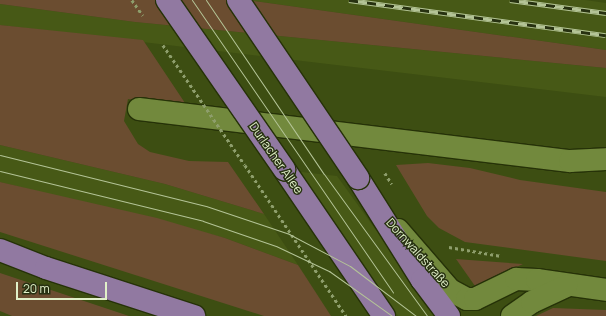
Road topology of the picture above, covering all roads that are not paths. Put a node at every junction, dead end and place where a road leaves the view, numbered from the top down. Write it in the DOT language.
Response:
graph roads {
  1 [pos="167,0"];
  2 [pos="238,0"];
  3 [pos="139,109"];
  4 [pos="606,159"];
  5 [pos="382,213"];
  6 [pos="0,250"];
  7 [pos="567,286"];
  8 [pos="606,290"];
  9 [pos="194,316"];
  10 [pos="384,316"];
  11 [pos="449,316"];
  12 [pos="512,316"];
  1 -- 10 [label="main road, Durlacher Allee, bridge"];
  2 -- 5 [label="main road, bridge"];
  3 -- 4 [label="street"];
  5 -- 7 [label="street, Dornwaldstraße"];
  5 -- 11 [label="main road"];
  6 -- 9 [label="main road"];
  7 -- 8 [label="street, Dornwaldstraße"];
  7 -- 12 [label="street"];
}
